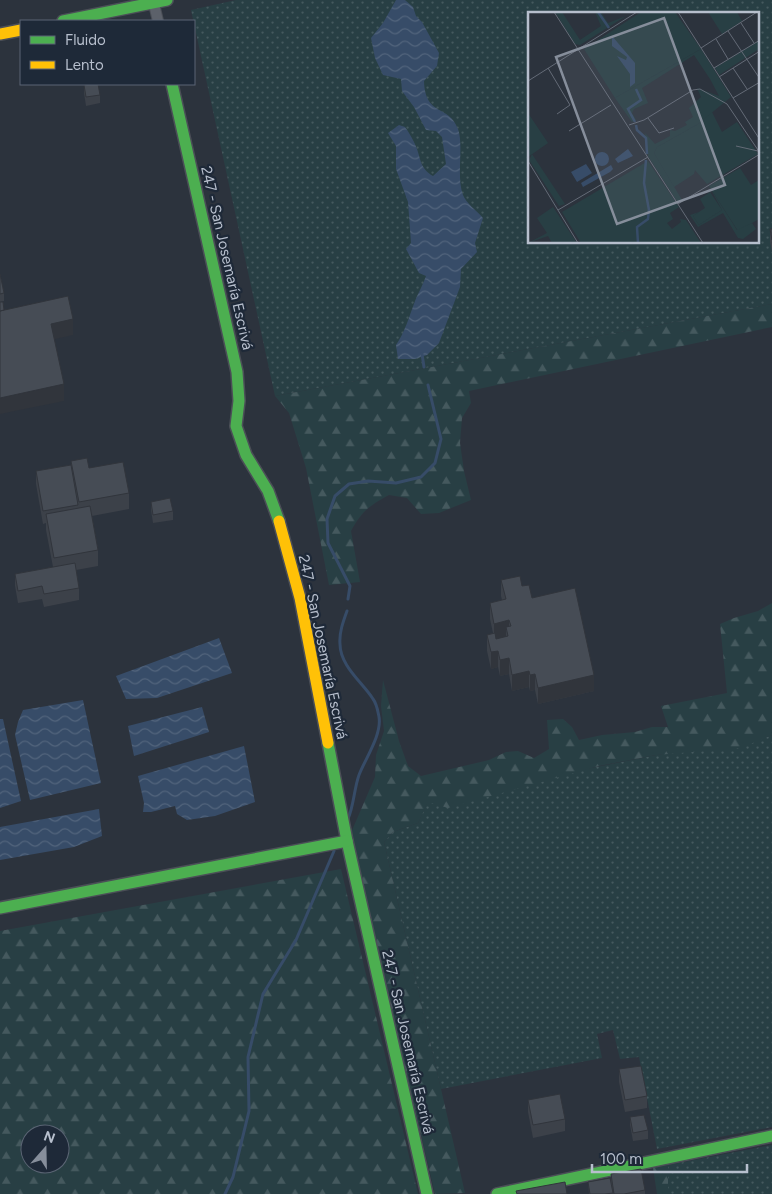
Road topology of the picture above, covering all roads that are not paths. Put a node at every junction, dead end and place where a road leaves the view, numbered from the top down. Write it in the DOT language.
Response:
graph roads {
  1 [pos="167,0"];
  2 [pos="154,1"];
  3 [pos="68,20"];
  4 [pos="158,20"];
  5 [pos="20,30"];
  6 [pos="0,34"];
  7 [pos="172,85"];
  8 [pos="347,841"];
  9 [pos="0,908"];
  10 [pos="772,1136"];
  11 [pos="427,1194"];
  12 [pos="497,1194"];
  1 -- 2 [label="street"];
  2 -- 3 [label="street"];
  2 -- 4 [label="street"];
  5 -- 6 [label="street"];
  7 -- 8 [label="street, 247 - San Josemaría Escrivá"];
  8 -- 9 [label="street"];
  8 -- 11 [label="street, 247 - San Josemaría Escrivá"];
  10 -- 12 [label="street"];
}
